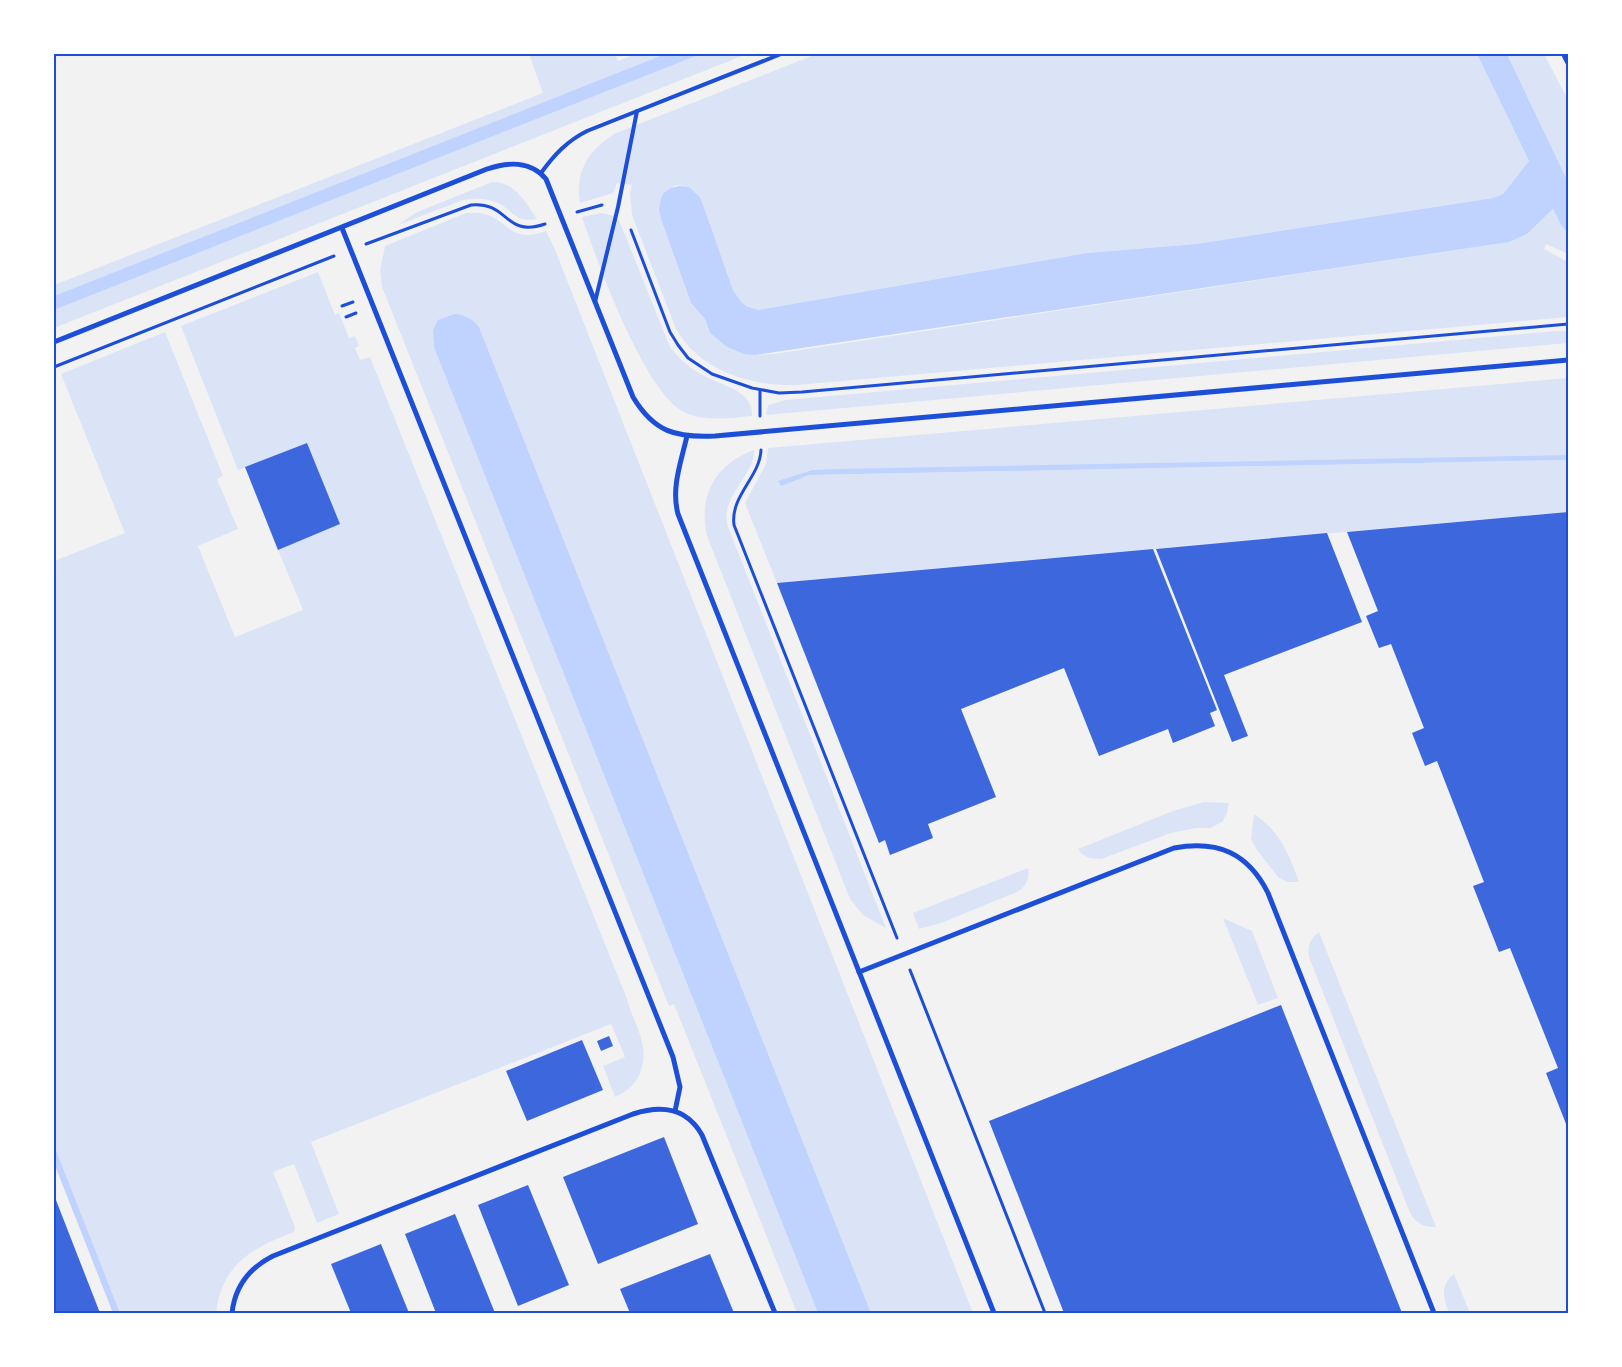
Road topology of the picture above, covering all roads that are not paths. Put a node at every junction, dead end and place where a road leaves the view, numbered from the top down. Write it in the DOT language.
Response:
graph roads {
  1 [pos="781,54"];
  2 [pos="1563,54"];
  3 [pos="1568,64"];
  4 [pos="637,111"];
  5 [pos="541,173"];
  6 [pos="342,228"];
  7 [pos="595,302"];
  8 [pos="54,342"];
  9 [pos="1568,360"];
  10 [pos="687,436"];
  11 [pos="859,972"];
  12 [pos="676,1111"];
  13 [pos="232,1313"];
  14 [pos="775,1313"];
  15 [pos="994,1313"];
  16 [pos="1434,1313"];
  1 -- 4 [label="lane"];
  2 -- 3 [label="lane"];
  4 -- 5 [label="lane"];
  4 -- 7 [label="lane"];
  5 -- 6 [label="street"];
  5 -- 7 [label="street"];
  6 -- 8 [label="street"];
  6 -- 12 [label="street"];
  7 -- 10 [label="street"];
  9 -- 10 [label="street"];
  10 -- 11 [label="street"];
  11 -- 15 [label="street"];
  11 -- 16 [label="street"];
  12 -- 13 [label="street"];
  12 -- 14 [label="street"];
}
